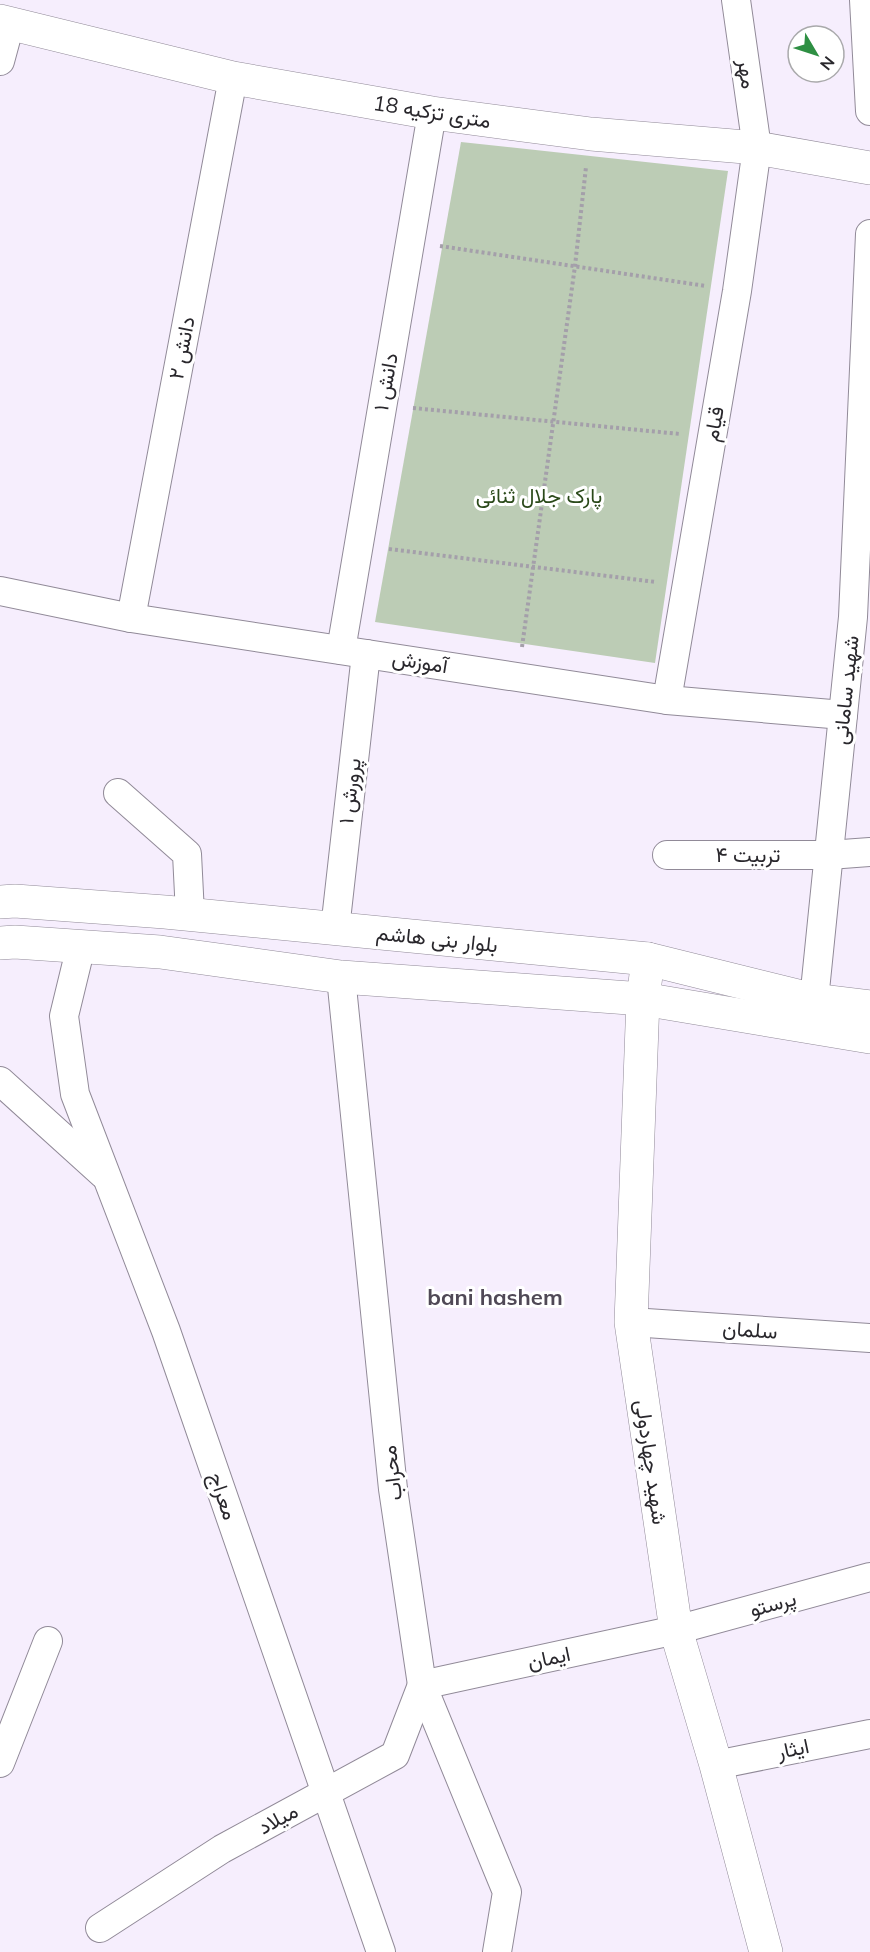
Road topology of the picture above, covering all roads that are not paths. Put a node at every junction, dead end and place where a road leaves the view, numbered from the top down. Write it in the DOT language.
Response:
graph roads {
  1 [pos="736,0"];
  2 [pos="864,0"];
  3 [pos="5,22"];
  4 [pos="0,62"];
  5 [pos="233,78"];
  6 [pos="870,111"];
  7 [pos="432,113"];
  8 [pos="757,148"];
  9 [pos="870,168"];
  10 [pos="870,234"];
  11 [pos="867,359"];
  12 [pos="0,591"];
  13 [pos="862,617"];
  14 [pos="131,618"];
  15 [pos="353,652"];
  16 [pos="667,700"];
  17 [pos="843,715"];
  18 [pos="118,793"];
  19 [pos="870,852"];
  20 [pos="667,855"];
  21 [pos="829,855"];
  22 [pos="0,902"];
  23 [pos="190,914"];
  24 [pos="334,929"];
  25 [pos="0,943"];
  26 [pos="81,946"];
  27 [pos="648,959"];
  28 [pos="341,977"];
  29 [pos="643,999"];
  30 [pos="814,1000"];
  31 [pos="870,1007"];
  32 [pos="870,1037"];
  33 [pos="0,1081"];
  34 [pos="107,1178"];
  35 [pos="631,1322"];
  36 [pos="870,1338"];
  37 [pos="870,1577"];
  38 [pos="676,1630"];
  39 [pos="48,1641"];
  40 [pos="422,1685"];
  41 [pos="870,1734"];
  42 [pos="0,1763"];
  43 [pos="716,1765"];
  44 [pos="326,1793"];
  45 [pos="100,1928"];
  46 [pos="381,1952"];
  47 [pos="497,1952"];
  48 [pos="766,1952"];
  1 -- 8 [label="street, مهر"];
  2 -- 6 [label="street"];
  3 -- 4 [label="street"];
  3 -- 5 [label="street, 18 متری تزکیه"];
  5 -- 7 [label="street, 18 متری تزکیه"];
  5 -- 14 [label="street, دانش ۲"];
  7 -- 8 [label="street, 18 متری تزکیه"];
  7 -- 15 [label="street, دانش ۱"];
  8 -- 9 [label="street, 18 متری تزکیه"];
  8 -- 16 [label="street, قیام"];
  10 -- 11 [label="street, شهید سامانی"];
  11 -- 13 [label="street, شهید سامانی"];
  12 -- 14 [label="street, آموزش"];
  13 -- 17 [label="street, شهید سامانی"];
  14 -- 15 [label="street, آموزش"];
  15 -- 16 [label="street, آموزش"];
  15 -- 24 [label="street, پرورش ۱"];
  16 -- 17 [label="street, آموزش"];
  17 -- 21 [label="street, شهید سامانی"];
  18 -- 23 [label="street"];
  19 -- 21 [label="street, تربیت ۴"];
  20 -- 21 [label="street, تربیت ۴"];
  21 -- 30 [label="street, شهید سامانی"];
  22 -- 23 [label="street, بلوار بنی هاشم"];
  23 -- 24 [label="street, بلوار بنی هاشم"];
  24 -- 27 [label="street, بلوار بنی هاشم"];
  25 -- 26 [label="street, بلوار بنی هاشم"];
  26 -- 28 [label="street, بلوار بنی هاشم"];
  26 -- 34 [label="street"];
  27 -- 29 [label="street, شهید چهاردولی"];
  27 -- 30 [label="street, بلوار بنی هاشم"];
  28 -- 29 [label="street, بلوار بنی هاشم"];
  28 -- 40 [label="street, محراب"];
  29 -- 32 [label="street, بلوار بنی هاشم"];
  29 -- 35 [label="street, شهید چهاردولی"];
  30 -- 31 [label="street, بلوار بنی هاشم"];
  33 -- 34 [label="street, معراج"];
  34 -- 44 [label="street, معراج"];
  35 -- 36 [label="street, سلمان"];
  35 -- 38 [label="street, شهید چهاردولی"];
  37 -- 38 [label="street, پرستو"];
  38 -- 40 [label="street, ایمان"];
  38 -- 43 [label="street, شهید چهاردولی"];
  39 -- 42 [label="street"];
  40 -- 44 [label="street, میلاد"];
  40 -- 47 [label="street, محراب"];
  41 -- 43 [label="street, ایثار"];
  43 -- 48 [label="street, شهید چهاردولی"];
  44 -- 45 [label="street, میلاد"];
  44 -- 46 [label="street, معراج"];
}
